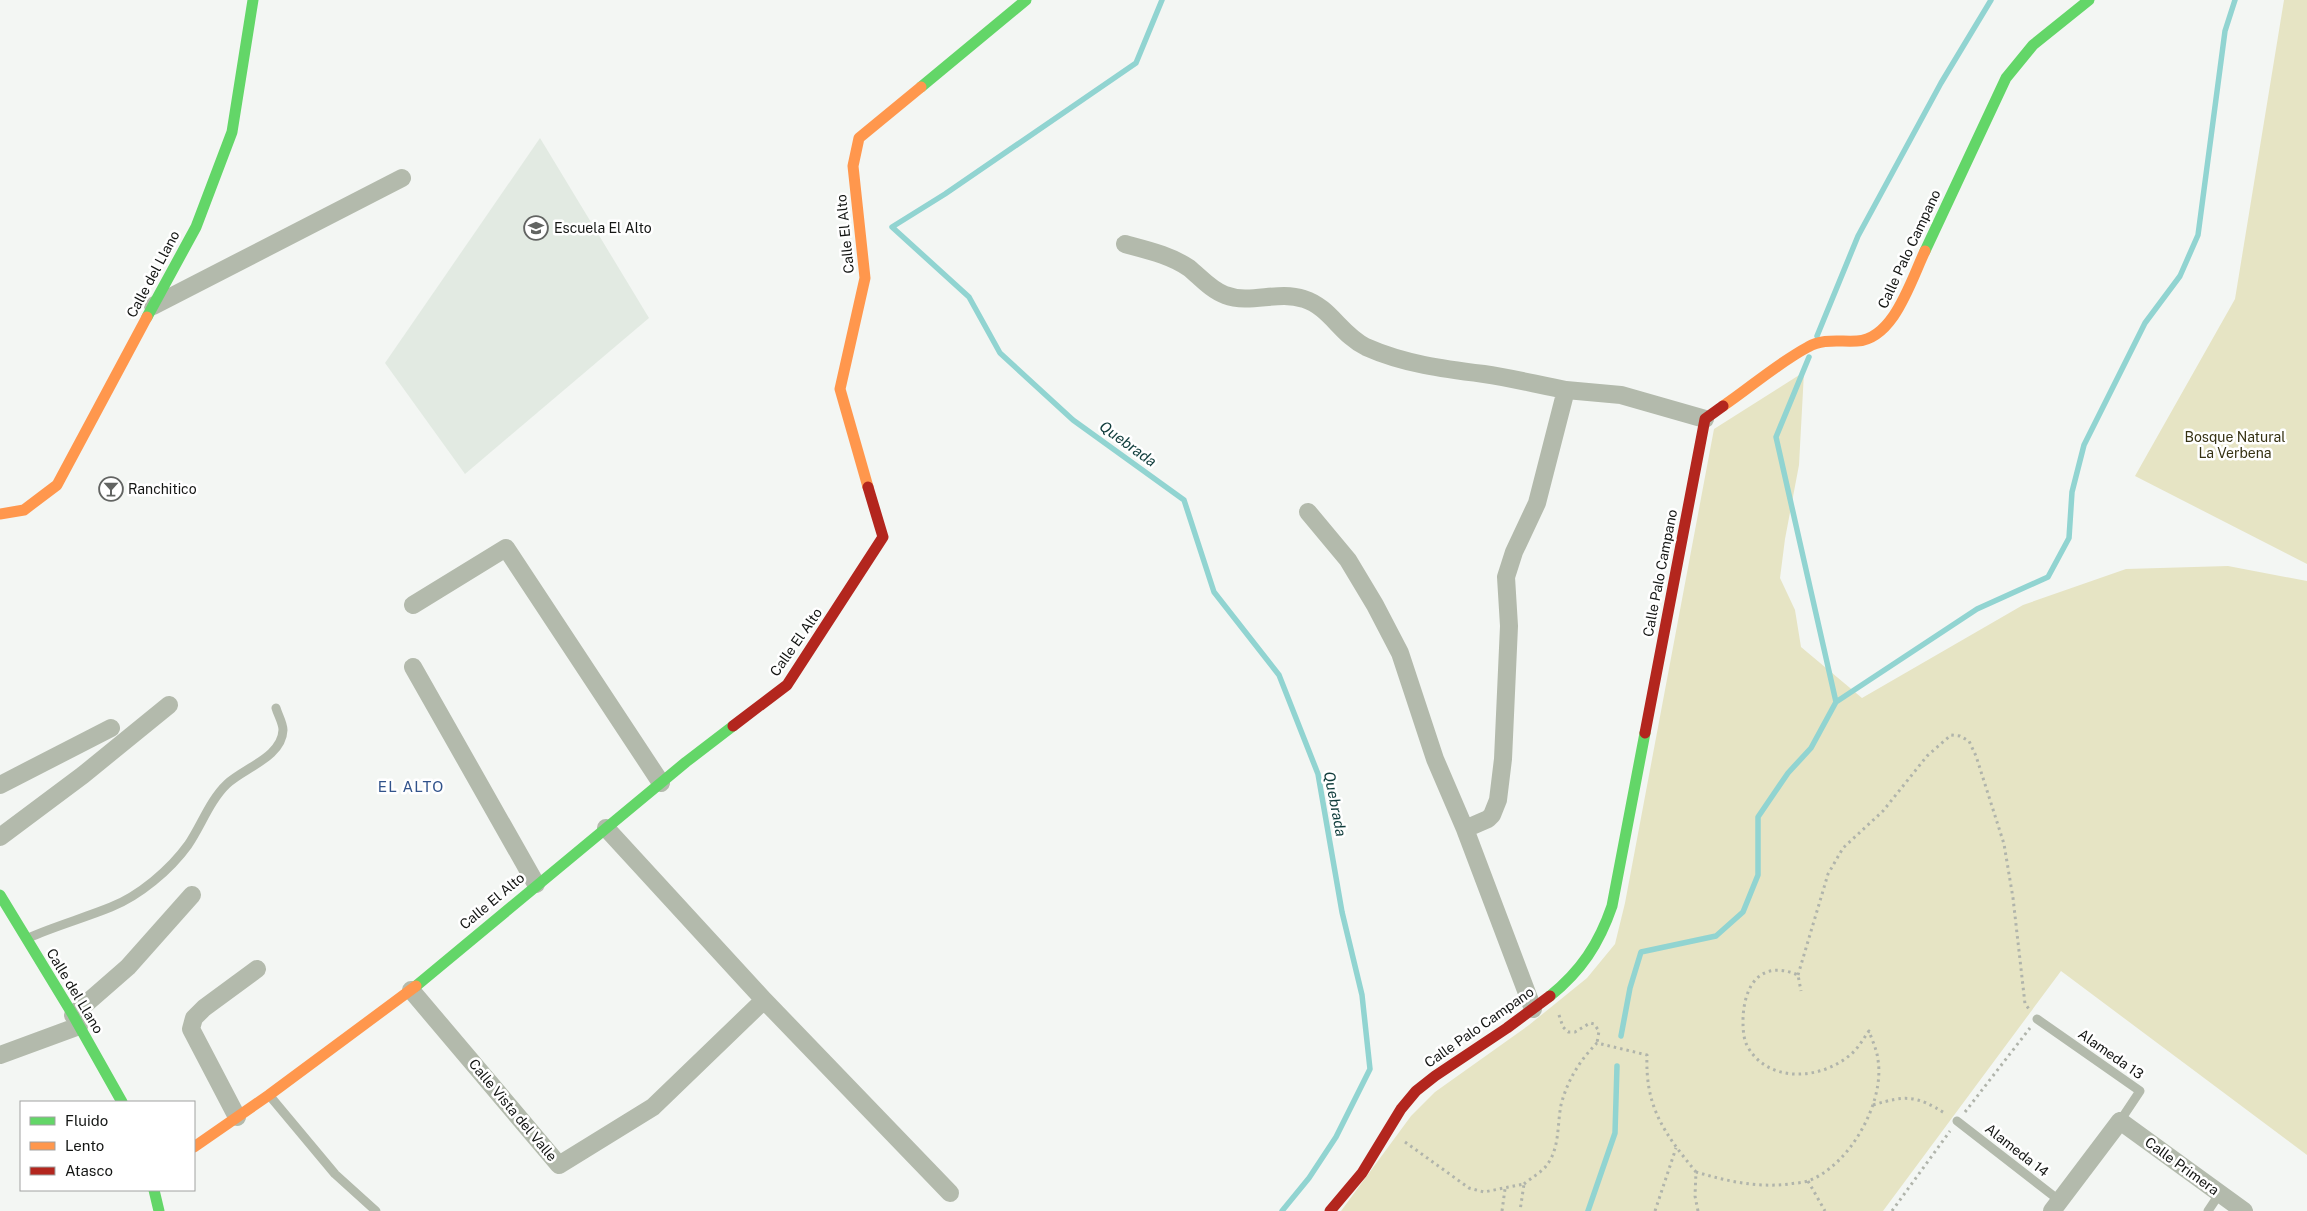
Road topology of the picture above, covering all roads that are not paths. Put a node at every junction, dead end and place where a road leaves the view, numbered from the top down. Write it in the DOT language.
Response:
graph roads {
  1 [pos="253,0"];
  2 [pos="1026,0"];
  3 [pos="2089,0"];
  4 [pos="402,178"];
  5 [pos="1125,244"];
  6 [pos="153,306"];
  7 [pos="1566,390"];
  8 [pos="1705,419"];
  9 [pos="1308,512"];
  10 [pos="0,514"];
  11 [pos="413,605"];
  12 [pos="413,667"];
  13 [pos="169,705"];
  14 [pos="276,708"];
  15 [pos="111,728"];
  16 [pos="661,783"];
  17 [pos="0,785"];
  18 [pos="606,828"];
  19 [pos="1465,828"];
  20 [pos="0,837"];
  21 [pos="536,884"];
  22 [pos="0,895"];
  23 [pos="192,895"];
  24 [pos="26,939"];
  25 [pos="257,969"];
  26 [pos="411,990"];
  27 [pos="764,1000"];
  28 [pos="1533,1009"];
  29 [pos="2037,1019"];
  30 [pos="76,1020"];
  31 [pos="0,1055"];
  32 [pos="269,1094"];
  33 [pos="121,1101"];
  34 [pos="237,1117"];
  35 [pos="1957,1121"];
  36 [pos="2120,1121"];
  37 [pos="195,1146"];
  38 [pos="154,1191"];
  39 [pos="950,1193"];
  40 [pos="2220,1193"];
  41 [pos="2056,1206"];
  42 [pos="155,1210"];
  43 [pos="376,1211"];
  44 [pos="1330,1211"];
  45 [pos="2208,1211"];
  46 [pos="2244,1211"];
  1 -- 6 [label="street, Calle del Llano"];
  2 -- 16 [label="street, Calle El Alto"];
  3 -- 8 [label="street, Calle Palo Campano"];
  4 -- 6 [label="street"];
  5 -- 7 [label="street"];
  6 -- 10 [label="street, Calle del Llano"];
  7 -- 8 [label="street"];
  7 -- 19 [label="street"];
  8 -- 28 [label="street, Calle Palo Campano"];
  9 -- 19 [label="street"];
  11 -- 16 [label="street"];
  12 -- 21 [label="street"];
  13 -- 20 [label="street"];
  14 -- 24 [label="lane"];
  15 -- 17 [label="street"];
  16 -- 18 [label="street, Calle El Alto"];
  18 -- 21 [label="street, Calle El Alto"];
  18 -- 27 [label="street"];
  19 -- 28 [label="street"];
  21 -- 26 [label="street, Calle El Alto"];
  22 -- 24 [label="street, Calle del Llano"];
  23 -- 30 [label="street"];
  24 -- 30 [label="street, Calle del Llano"];
  25 -- 34 [label="street"];
  26 -- 27 [label="street, Calle Vista del Valle"];
  26 -- 32 [label="street, Calle El Alto"];
  27 -- 39 [label="street"];
  28 -- 44 [label="street, Calle Palo Campano"];
  29 -- 36 [label="lane, Alameda 13"];
  30 -- 31 [label="street"];
  30 -- 33 [label="street, Calle del Llano"];
  32 -- 34 [label="street, Calle El Alto"];
  32 -- 43 [label="lane"];
  34 -- 37 [label="street, Calle El Alto"];
  35 -- 41 [label="lane, Alameda 14"];
  36 -- 40 [label="street, Calle Primera"];
  36 -- 41 [label="street"];
  38 -- 42 [label="street"];
  40 -- 45 [label="lane"];
  40 -- 46 [label="street, Calle Primera"];
}
